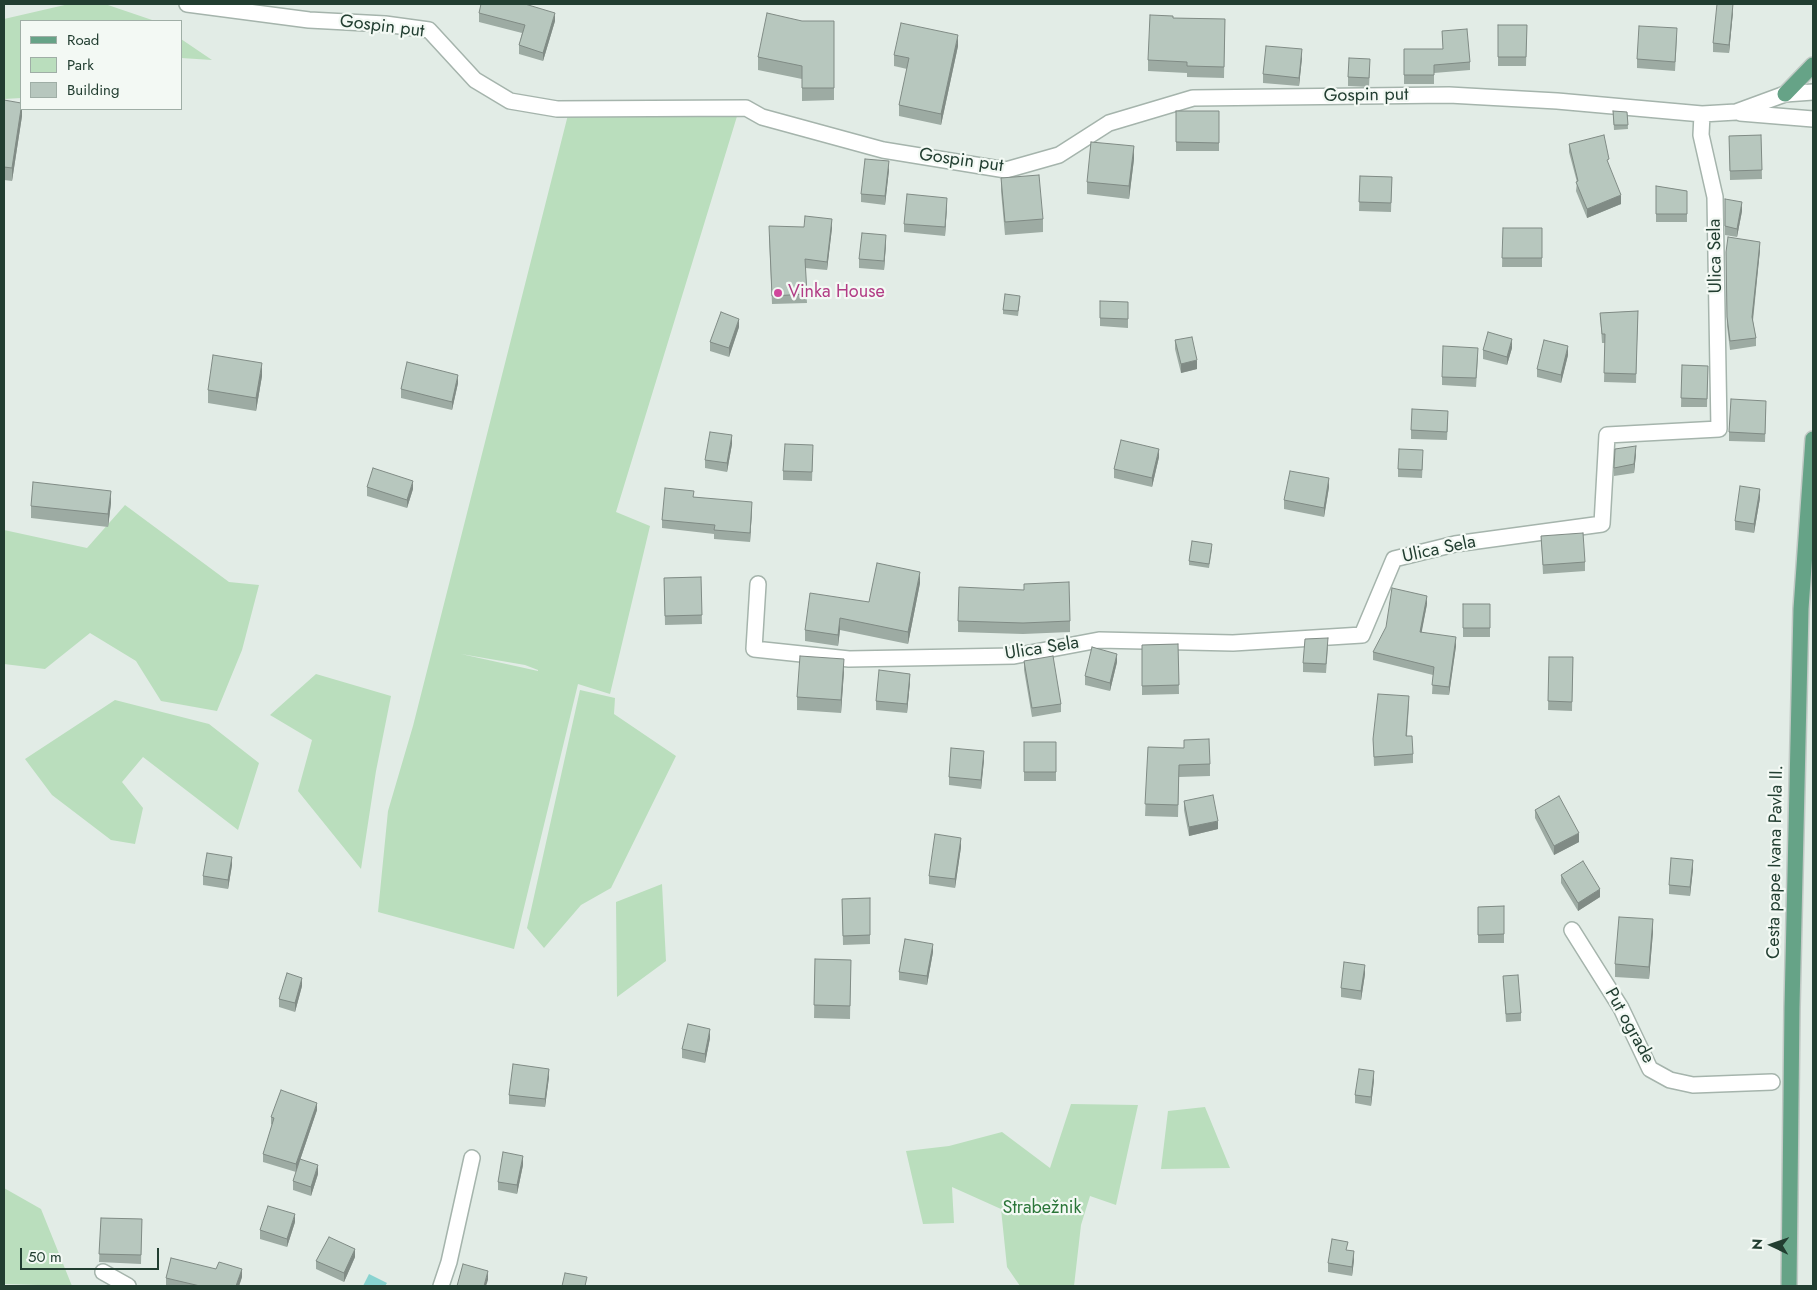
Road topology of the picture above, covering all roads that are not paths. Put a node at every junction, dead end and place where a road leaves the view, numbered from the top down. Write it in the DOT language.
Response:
graph roads {
  1 [pos="187,4"];
  2 [pos="1813,65"];
  3 [pos="1813,92"];
  4 [pos="1785,94"];
  5 [pos="1736,112"];
  6 [pos="1702,114"];
  7 [pos="1813,119"];
  8 [pos="1813,439"];
  9 [pos="758,584"];
  10 [pos="1572,930"];
  11 [pos="1772,1082"];
  12 [pos="472,1158"];
  13 [pos="103,1272"];
  14 [pos="128,1286"];
  15 [pos="441,1286"];
  16 [pos="1789,1286"];
  1 -- 6 [label="street, Gospin put"];
  2 -- 4 [label="main road"];
  3 -- 4 [label="street, Gospin put"];
  4 -- 5 [label="street, Gospin put"];
  5 -- 6 [label="street, Gospin put"];
  5 -- 7 [label="street"];
  6 -- 9 [label="street, Ulica Sela"];
  8 -- 16 [label="main road, Cesta pape Ivana Pavla II."];
  10 -- 11 [label="street, Put ograde"];
  12 -- 15 [label="street"];
  13 -- 14 [label="street"];
}
